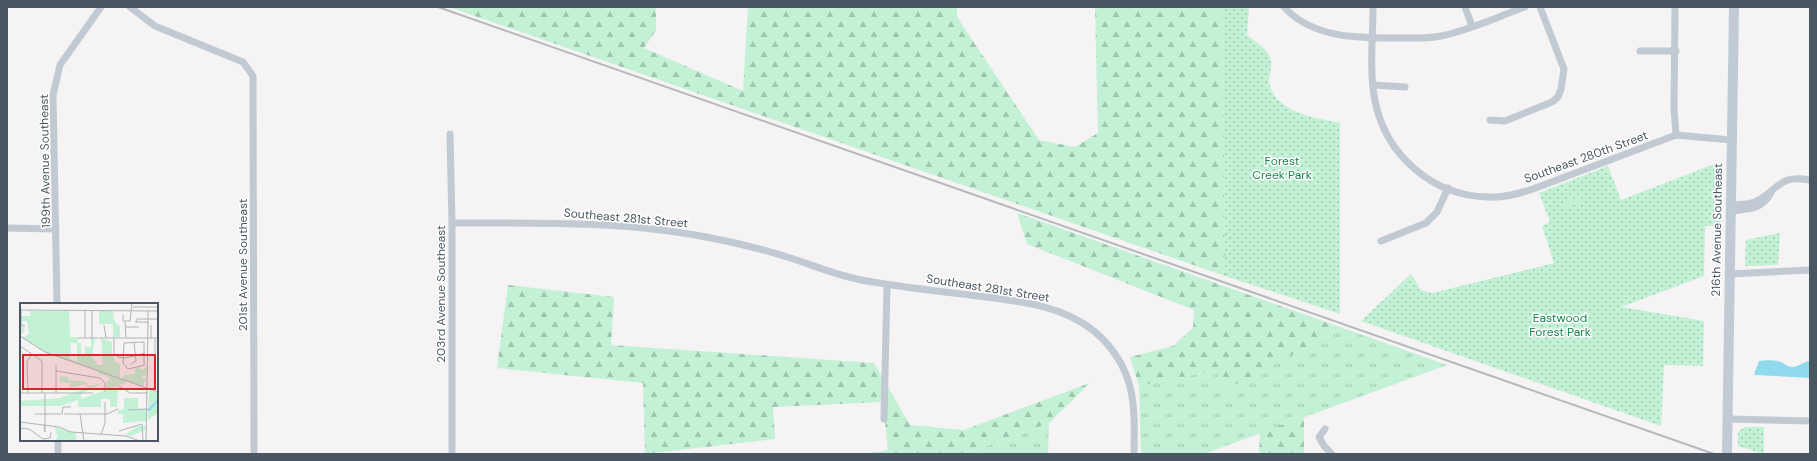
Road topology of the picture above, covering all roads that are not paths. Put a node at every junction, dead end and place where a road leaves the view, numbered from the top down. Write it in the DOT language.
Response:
graph roads {
  1 [pos="101,7"];
  2 [pos="130,7"];
  3 [pos="1284,7"];
  4 [pos="1373,7"];
  5 [pos="1465,7"];
  6 [pos="1525,7"];
  7 [pos="1540,7"];
  8 [pos="1676,7"];
  9 [pos="1734,7"];
  10 [pos="1472,26"];
  11 [pos="1373,38"];
  12 [pos="1640,51"];
  13 [pos="1676,51"];
  14 [pos="1373,85"];
  15 [pos="1405,87"];
  16 [pos="1490,120"];
  17 [pos="450,134"];
  18 [pos="1676,135"];
  19 [pos="1731,140"];
  20 [pos="1810,180"];
  21 [pos="1448,188"];
  22 [pos="1730,208"];
  23 [pos="452,223"];
  24 [pos="7,228"];
  25 [pos="56,229"];
  26 [pos="1381,241"];
  27 [pos="1810,270"];
  28 [pos="1730,274"];
  29 [pos="886,284"];
  30 [pos="57,303"];
  31 [pos="884,419"];
  32 [pos="1728,419"];
  33 [pos="1810,421"];
  34 [pos="1325,429"];
  35 [pos="58,441"];
  36 [pos="58,454"];
  37 [pos="254,454"];
  38 [pos="452,454"];
  39 [pos="1134,454"];
  40 [pos="1332,454"];
  41 [pos="1727,454"];
  1 -- 25 [label="street, 199th Avenue Southeast"];
  2 -- 37 [label="street, 201st Avenue Southeast"];
  3 -- 11 [label="street"];
  4 -- 11 [label="street, Southeast 280th Street"];
  5 -- 10 [label="street"];
  6 -- 10 [label="street"];
  7 -- 16 [label="street"];
  8 -- 13 [label="street"];
  9 -- 19 [label="street, 216th Avenue Southeast"];
  10 -- 11 [label="street"];
  11 -- 14 [label="street, Southeast 280th Street"];
  12 -- 13 [label="street"];
  13 -- 18 [label="street"];
  14 -- 15 [label="street"];
  14 -- 21 [label="street, Southeast 280th Street"];
  17 -- 23 [label="street, 203rd Avenue Southeast"];
  18 -- 19 [label="street, Southeast 280th Street"];
  18 -- 21 [label="street, Southeast 280th Street"];
  19 -- 22 [label="street, 216th Avenue Southeast"];
  20 -- 22 [label="street"];
  21 -- 26 [label="street"];
  22 -- 28 [label="street, 216th Avenue Southeast"];
  23 -- 29 [label="street, Southeast 281st Street"];
  23 -- 38 [label="street, 203rd Avenue Southeast"];
  24 -- 25 [label="street"];
  25 -- 30 [label="street, 199th Avenue Southeast"];
  27 -- 28 [label="street"];
  28 -- 32 [label="street, 216th Avenue Southeast"];
  29 -- 31 [label="street"];
  29 -- 39 [label="street, Southeast 281st Street"];
  32 -- 33 [label="street"];
  32 -- 41 [label="street, 216th Avenue Southeast"];
  34 -- 40 [label="street"];
  35 -- 36 [label="street"];
}
